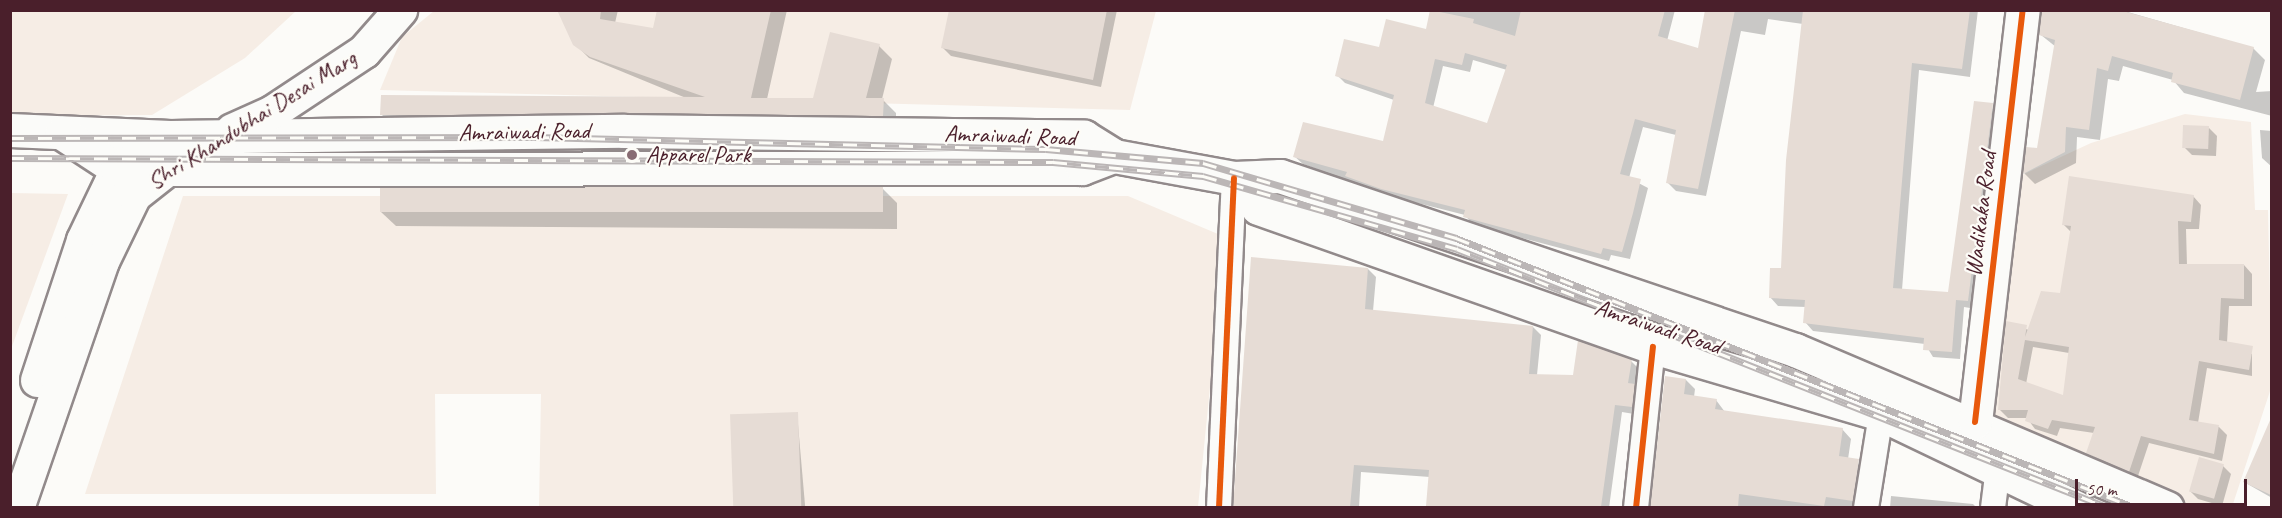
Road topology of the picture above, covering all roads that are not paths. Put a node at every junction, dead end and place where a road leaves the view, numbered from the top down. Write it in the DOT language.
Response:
graph roads {
  1 [pos="374,10"];
  2 [pos="400,10"];
  3 [pos="2023,10"];
  4 [pos="10,130"];
  5 [pos="60,132"];
  6 [pos="223,135"];
  7 [pos="169,153"];
  8 [pos="1114,156"];
  9 [pos="117,169"];
  10 [pos="1234,178"];
  11 [pos="83,278"];
  12 [pos="1653,347"];
  13 [pos="1881,414"];
  14 [pos="1975,422"];
  15 [pos="10,462"];
  16 [pos="1997,474"];
  17 [pos="17,507"];
  18 [pos="1219,507"];
  19 [pos="1636,507"];
  20 [pos="1866,507"];
  21 [pos="1993,507"];
  22 [pos="2077,507"];
  23 [pos="2167,507"];
  1 -- 7 [label="main road, Shri Khandubhai Desai Marg"];
  2 -- 6 [label="main road, Shri Khandubhai Desai Marg"];
  3 -- 14 [label="main road, Wadikaka Road"];
  4 -- 5 [label="main road"];
  5 -- 7 [label="main road"];
  5 -- 9 [label="main road"];
  6 -- 7 [label="main road, Shri Khandubhai Desai Marg"];
  6 -- 8 [label="main road, Amraiwadi Road"];
  7 -- 8 [label="main road"];
  7 -- 9 [label="main road"];
  7 -- 11 [label="main road, Shri Khandubhai Desai Marg"];
  8 -- 10 [label="main road, Amraiwadi Road"];
  9 -- 11 [label="main road, Shri Khandubhai Desai Marg"];
  10 -- 12 [label="main road, Amraiwadi Road"];
  10 -- 14 [label="main road"];
  10 -- 18 [label="street"];
  11 -- 15 [label="main road, Shri Khandubhai Desai Marg"];
  11 -- 17 [label="main road, Shri Khandubhai Desai Marg"];
  12 -- 13 [label="main road, Amraiwadi Road"];
  12 -- 19 [label="street"];
  13 -- 16 [label="main road, Amraiwadi Road"];
  13 -- 20 [label="street"];
  14 -- 23 [label="main road"];
  16 -- 21 [label="street"];
  16 -- 22 [label="main road, Amraiwadi Road"];
}
